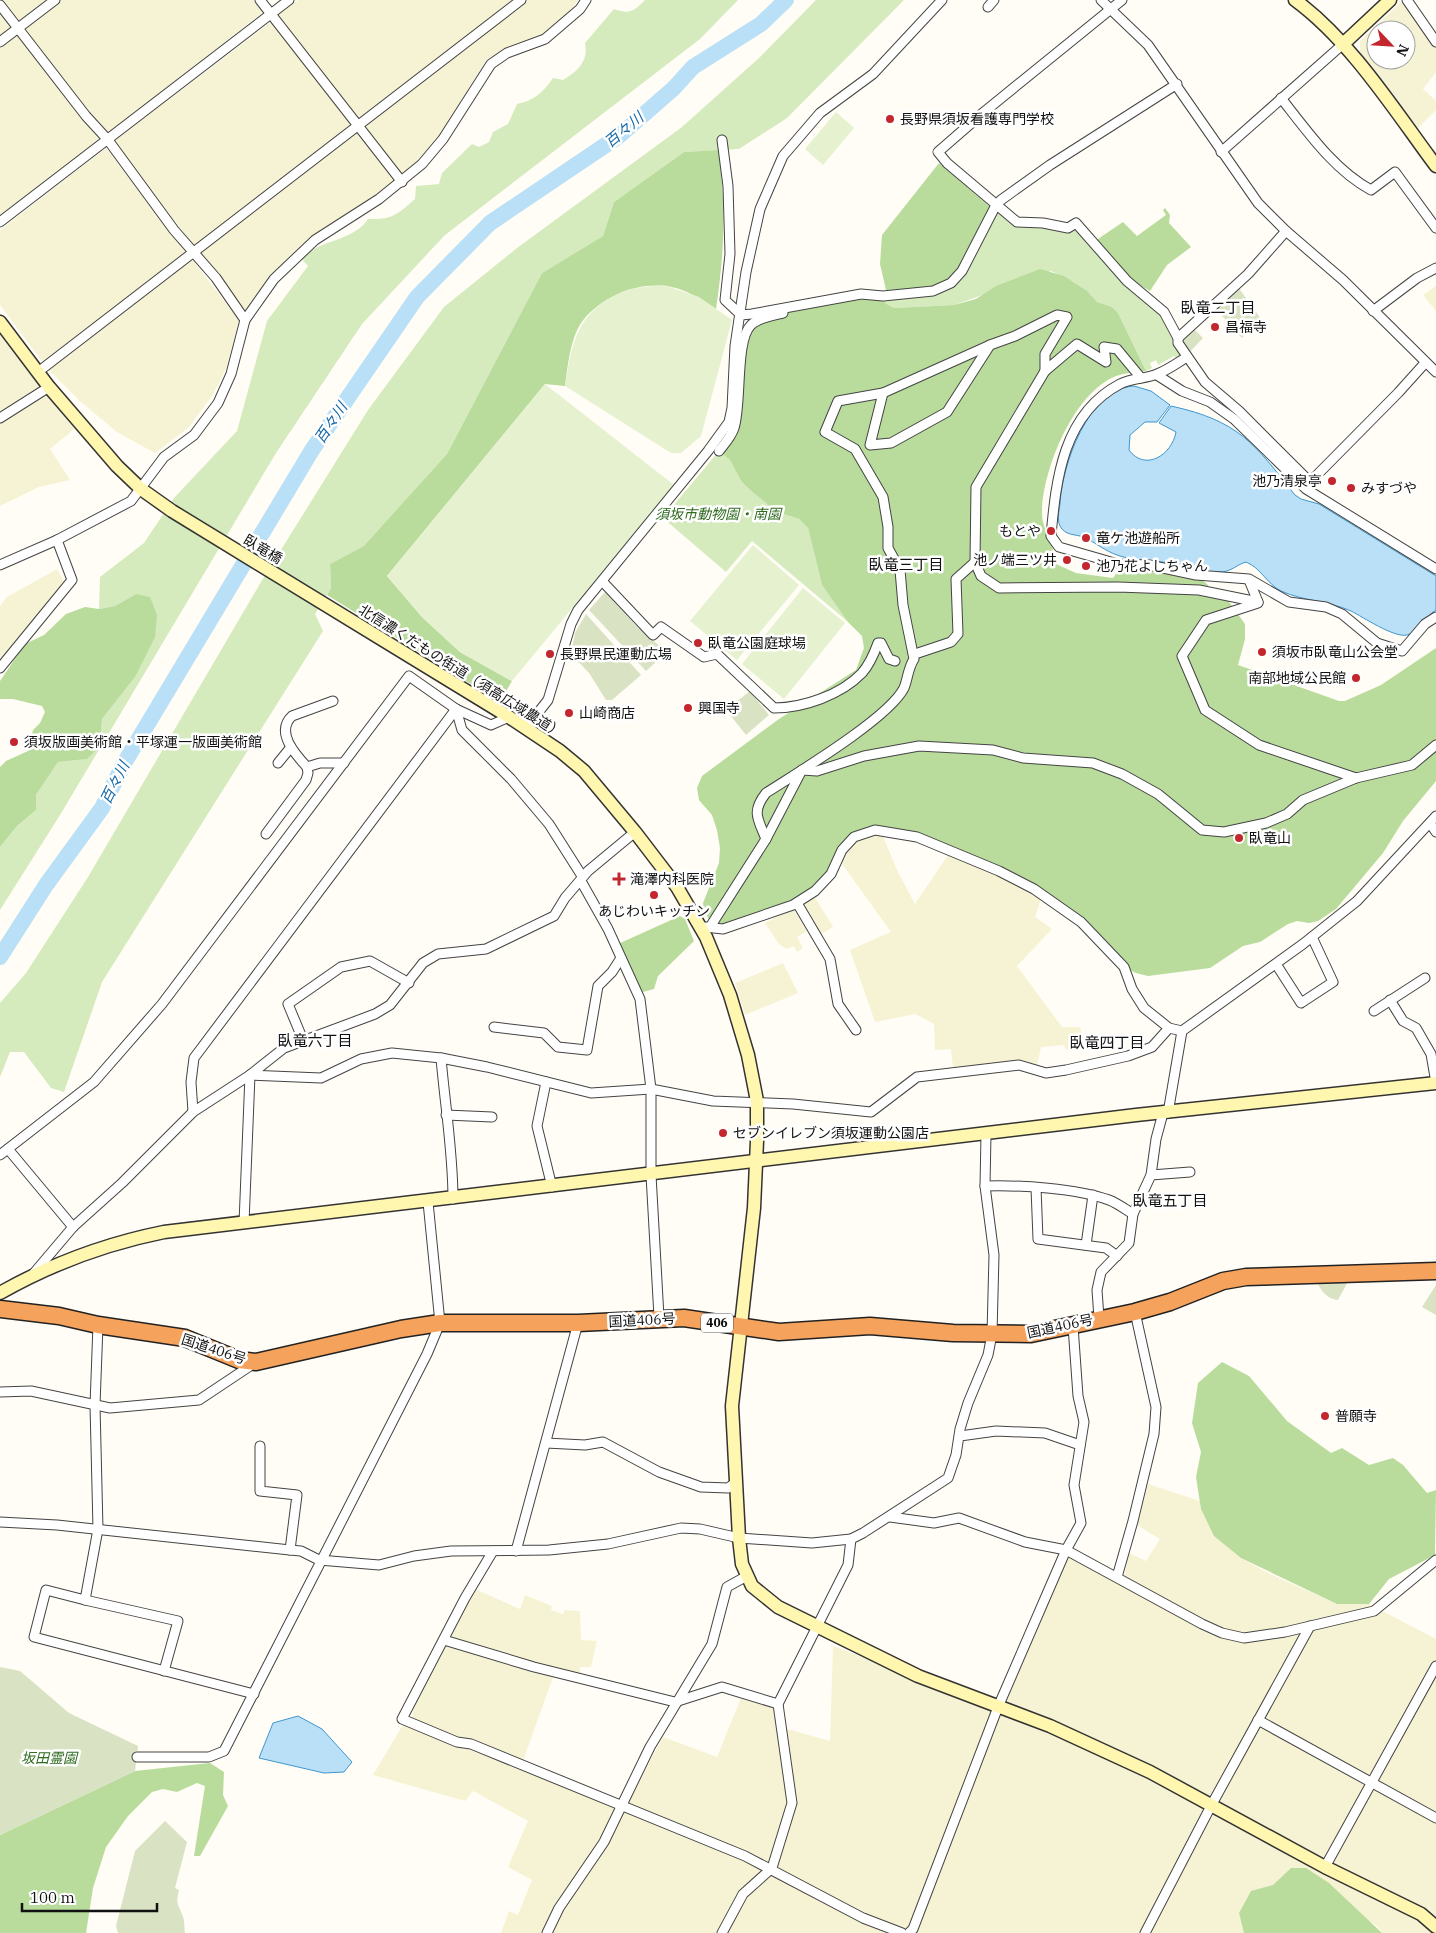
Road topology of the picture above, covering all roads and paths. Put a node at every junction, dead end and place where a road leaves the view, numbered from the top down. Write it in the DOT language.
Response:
graph roads {
  1 [pos="55,0"];
  2 [pos="260,0"];
  3 [pos="289,0"];
  4 [pos="521,0"];
  5 [pos="586,0"];
  6 [pos="942,0"];
  7 [pos="1100,0"];
  8 [pos="1122,0"];
  9 [pos="1296,0"];
  10 [pos="1390,0"];
  11 [pos="1407,0"];
  12 [pos="0,5"];
  13 [pos="1110,9"];
  14 [pos="270,14"];
  15 [pos="18,28"];
  16 [pos="0,42"];
  17 [pos="1436,42"];
  18 [pos="1342,44"];
  19 [pos="1177,84"];
  20 [pos="1281,98"];
  21 [pos="357,125"];
  22 [pos="108,140"];
  23 [pos="722,140"];
  24 [pos="1222,152"];
  25 [pos="1436,166"];
  26 [pos="402,182"];
  27 [pos="996,205"];
  28 [pos="0,222"];
  29 [pos="1436,228"];
  30 [pos="1286,230"];
  31 [pos="193,253"];
  32 [pos="1436,268"];
  33 [pos="883,298"];
  34 [pos="1373,310"];
  35 [pos="741,314"];
  36 [pos="245,320"];
  37 [pos="0,322"];
  38 [pos="1178,338"];
  39 [pos="990,345"];
  40 [pos="1187,357"];
  41 [pos="1425,363"];
  42 [pos="1045,371"];
  43 [pos="38,372"];
  44 [pos="1436,372"];
  45 [pos="1157,374"];
  46 [pos="1142,378"];
  47 [pos="49,387"];
  48 [pos="1182,391"];
  49 [pos="882,393"];
  50 [pos="1175,400"];
  51 [pos="0,418"];
  52 [pos="720,451"];
  53 [pos="141,489"];
  54 [pos="58,540"];
  55 [pos="975,562"];
  56 [pos="0,565"];
  57 [pos="1436,569"];
  58 [pos="1249,579"];
  59 [pos="602,581"];
  60 [pos="1258,602"];
  61 [pos="340,613"];
  62 [pos="1436,617"];
  63 [pos="915,654"];
  64 [pos="895,661"];
  65 [pos="0,668"];
  66 [pos="333,701"];
  67 [pos="456,709"];
  68 [pos="509,717"];
  69 [pos="526,728"];
  70 [pos="1436,745"];
  71 [pos="291,747"];
  72 [pos="278,763"];
  73 [pos="344,763"];
  74 [pos="307,767"];
  75 [pos="802,770"];
  76 [pos="1356,778"];
  77 [pos="1433,820"];
  78 [pos="635,832"];
  79 [pos="1436,832"];
  80 [pos="266,834"];
  81 [pos="766,839"];
  82 [pos="580,881"];
  83 [pos="797,903"];
  84 [pos="705,927"];
  85 [pos="1312,937"];
  86 [pos="621,958"];
  87 [pos="1276,964"];
  88 [pos="1425,978"];
  89 [pos="409,983"];
  90 [pos="1390,1000"];
  91 [pos="1374,1011"];
  92 [pos="494,1028"];
  93 [pos="1169,1028"];
  94 [pos="856,1030"];
  95 [pos="1182,1031"];
  96 [pos="303,1040"];
  97 [pos="441,1058"];
  98 [pos="250,1075"];
  99 [pos="546,1082"];
  100 [pos="1436,1084"];
  101 [pos="652,1089"];
  102 [pos="757,1102"];
  103 [pos="192,1112"];
  104 [pos="1165,1113"];
  105 [pos="446,1115"];
  106 [pos="492,1117"];
  107 [pos="986,1134"];
  108 [pos="8,1149"];
  109 [pos="0,1155"];
  110 [pos="756,1162"];
  111 [pos="1190,1172"];
  112 [pos="650,1175"];
  113 [pos="1152,1175"];
  114 [pos="985,1186"];
  115 [pos="552,1187"];
  116 [pos="1036,1188"];
  117 [pos="1093,1195"];
  118 [pos="453,1198"];
  119 [pos="428,1202"];
  120 [pos="1133,1214"];
  121 [pos="244,1223"];
  122 [pos="73,1227"];
  123 [pos="1086,1245"];
  124 [pos="1117,1256"];
  125 [pos="1433,1268"];
  126 [pos="34,1273"];
  127 [pos="0,1293"];
  128 [pos="0,1309"];
  129 [pos="1134,1312"];
  130 [pos="659,1317"];
  131 [pos="1099,1318"];
  132 [pos="578,1323"];
  133 [pos="440,1324"];
  134 [pos="98,1325"];
  135 [pos="1073,1326"];
  136 [pos="740,1328"];
  137 [pos="992,1334"];
  138 [pos="256,1362"];
  139 [pos="0,1392"];
  140 [pos="96,1405"];
  141 [pos="960,1436"];
  142 [pos="546,1443"];
  143 [pos="1080,1445"];
  144 [pos="260,1446"];
  145 [pos="735,1482"];
  146 [pos="890,1517"];
  147 [pos="0,1522"];
  148 [pos="98,1529"];
  149 [pos="739,1538"];
  150 [pos="851,1539"];
  151 [pos="290,1550"];
  152 [pos="1066,1550"];
  153 [pos="494,1551"];
  154 [pos="516,1551"];
  155 [pos="320,1560"];
  156 [pos="1436,1560"];
  157 [pos="747,1576"];
  158 [pos="1116,1577"];
  159 [pos="85,1600"];
  160 [pos="1310,1626"];
  161 [pos="819,1627"];
  162 [pos="444,1640"];
  163 [pos="1436,1666"];
  164 [pos="164,1671"];
  165 [pos="254,1694"];
  166 [pos="676,1702"];
  167 [pos="778,1704"];
  168 [pos="998,1707"];
  169 [pos="1258,1720"];
  170 [pos="137,1757"];
  171 [pos="1372,1783"];
  172 [pos="1212,1804"];
  173 [pos="620,1806"];
  174 [pos="1436,1818"];
  175 [pos="1325,1867"];
  176 [pos="772,1868"];
  177 [pos="1436,1927"];
  178 [pos="547,1933"];
  179 [pos="722,1933"];
  180 [pos="902,1933"];
  181 [pos="909,1933"];
  182 [pos="1145,1933"];
  1 -- 15 [label="street"];
  2 -- 14 [label="street"];
  3 -- 14 [label="street"];
  4 -- 21 [label="street"];
  5 -- 26 [label="street"];
  6 -- 35 [label="street"];
  7 -- 13 [label="street"];
  8 -- 13 [label="street"];
  9 -- 18 [label="street"];
  10 -- 18 [label="street"];
  11 -- 17 [label="street"];
  12 -- 15 [label="street"];
  13 -- 19 [label="street"];
  13 -- 27 [label="street"];
  14 -- 21 [label="street"];
  14 -- 22 [label="street"];
  15 -- 16 [label="street"];
  15 -- 22 [label="street"];
  18 -- 20 [label="street"];
  18 -- 25 [label="street"];
  19 -- 24 [label="street"];
  19 -- 27 [label="street"];
  20 -- 24 [label="street"];
  20 -- 29 [label="street"];
  21 -- 26 [label="street"];
  21 -- 31 [label="street"];
  22 -- 28 [label="street"];
  22 -- 31 [label="street"];
  23 -- 35 [label="street"];
  24 -- 30 [label="street"];
  26 -- 36 [label="street"];
  27 -- 35 [label="street"];
  27 -- 38 [label="street"];
  30 -- 34 [label="street"];
  30 -- 38 [label="street"];
  31 -- 36 [label="street"];
  31 -- 43 [label="street"];
  32 -- 34 [label="street"];
  33 -- 52 [label="street"];
  34 -- 41 [label="street"];
  35 -- 59 [label="street"];
  36 -- 53 [label="street"];
  37 -- 43 [label="street"];
  38 -- 40 [label="street"];
  39 -- 42 [label="street"];
  39 -- 49 [label="street"];
  39 -- 49 [label="street"];
  40 -- 41 [label="street"];
  40 -- 45 [label="street"];
  41 -- 44 [label="street"];
  42 -- 46 [label="street"];
  42 -- 55 [label="street"];
  43 -- 47 [label="street"];
  45 -- 46 [label="street"];
  45 -- 48 [label="street"];
  46 -- 58 [label="street"];
  47 -- 51 [label="street"];
  47 -- 53 [label="street"];
  48 -- 50 [label="street"];
  48 -- 57 [label="street"];
  49 -- 63 [label="street"];
  53 -- 54 [label="street"];
  53 -- 61 [label="street, 臥竜橋"];
  54 -- 56 [label="street"];
  54 -- 65 [label="street"];
  55 -- 60 [label="street"];
  55 -- 63 [label="street"];
  58 -- 60 [label="street"];
  58 -- 62 [label="street"];
  59 -- 64 [label="street"];
  59 -- 69 [label="street"];
  60 -- 76 [label="street"];
  61 -- 68 [label="street, 北信濃くだもの街道（須高広域農道）"];
  63 -- 75 [label="street"];
  66 -- 71 [label="street"];
  67 -- 68 [label="street"];
  67 -- 73 [label="street"];
  67 -- 82 [label="street"];
  67 -- 103 [label="street"];
  68 -- 69 [label="street, 北信濃くだもの街道（須高広域農道）"];
  69 -- 78 [label="street, 北信濃くだもの街道（須高広域農道）"];
  70 -- 76 [label="street"];
  71 -- 72 [label="street"];
  71 -- 74 [label="street"];
  73 -- 74 [label="street"];
  73 -- 108 [label="street"];
  74 -- 80 [label="street"];
  75 -- 76 [label="street"];
  75 -- 81 [label="street"];
  75 -- 81 [label="street"];
  77 -- 79 [label="street"];
  77 -- 85 [label="street"];
  78 -- 82 [label="street"];
  78 -- 84 [label="street, 北信濃くだもの街道（須高広域農道）"];
  81 -- 84 [label="street"];
  82 -- 86 [label="street"];
  82 -- 89 [label="street"];
  83 -- 84 [label="street"];
  83 -- 93 [label="street"];
  83 -- 94 [label="street"];
  84 -- 102 [label="street, 北信濃くだもの街道（須高広域農道）"];
  85 -- 87 [label="street"];
  85 -- 87 [label="street"];
  86 -- 92 [label="street"];
  86 -- 101 [label="street"];
  87 -- 95 [label="street"];
  88 -- 90 [label="street"];
  89 -- 96 [label="street"];
  89 -- 96 [label="street"];
  90 -- 91 [label="street"];
  90 -- 100 [label="street"];
  93 -- 95 [label="street"];
  93 -- 102 [label="street"];
  95 -- 104 [label="street"];
  96 -- 98 [label="street"];
  97 -- 98 [label="street"];
  97 -- 99 [label="street"];
  97 -- 105 [label="street"];
  98 -- 103 [label="street"];
  98 -- 121 [label="street"];
  99 -- 101 [label="street"];
  99 -- 115 [label="street"];
  100 -- 104 [label="street"];
  101 -- 102 [label="street"];
  101 -- 112 [label="street"];
  102 -- 110 [label="street, 北信濃くだもの街道（須高広域農道）"];
  103 -- 122 [label="street"];
  104 -- 107 [label="street"];
  104 -- 113 [label="street"];
  105 -- 106 [label="street"];
  105 -- 118 [label="street"];
  107 -- 110 [label="street"];
  107 -- 114 [label="street"];
  108 -- 109 [label="street"];
  108 -- 122 [label="street"];
  110 -- 112 [label="street"];
  110 -- 136 [label="street, 北信濃くだもの街道（須高広域農道）"];
  111 -- 113 [label="street"];
  112 -- 115 [label="street"];
  112 -- 130 [label="street"];
  113 -- 120 [label="street"];
  114 -- 116 [label="street"];
  114 -- 137 [label="street"];
  115 -- 118 [label="street"];
  116 -- 117 [label="street"];
  116 -- 123 [label="street"];
  117 -- 120 [label="street"];
  117 -- 123 [label="street"];
  118 -- 119 [label="street"];
  119 -- 121 [label="street"];
  119 -- 133 [label="street"];
  120 -- 124 [label="street"];
  121 -- 126 [label="street"];
  122 -- 126 [label="street"];
  123 -- 124 [label="street"];
  124 -- 131 [label="street"];
  125 -- 129 [label="highway, 国道406号 / 406"];
  126 -- 127 [label="street"];
  128 -- 134 [label="highway, 国道406号 / 406"];
  129 -- 131 [label="highway, 国道406号 / 406"];
  129 -- 158 [label="street"];
  130 -- 132 [label="highway, 国道406号 / 406"];
  130 -- 136 [label="highway, 国道406号 / 406"];
  131 -- 135 [label="highway, 国道406号 / 406"];
  132 -- 133 [label="highway, 国道406号 / 406"];
  132 -- 142 [label="street"];
  133 -- 138 [label="highway, 国道406号 / 406"];
  133 -- 155 [label="street"];
  134 -- 138 [label="highway, 国道406号 / 406"];
  134 -- 140 [label="street"];
  135 -- 137 [label="highway, 国道406号 / 406"];
  135 -- 143 [label="street"];
  136 -- 137 [label="highway, 国道406号 / 406"];
  136 -- 145 [label="street, 北信濃くだもの街道（須高広域農道）"];
  137 -- 141 [label="street"];
  138 -- 140 [label="street"];
  139 -- 140 [label="street"];
  140 -- 148 [label="street"];
  141 -- 143 [label="street"];
  141 -- 146 [label="street"];
  142 -- 145 [label="street"];
  142 -- 154 [label="street"];
  143 -- 152 [label="street"];
  144 -- 151 [label="street"];
  145 -- 149 [label="street, 北信濃くだもの街道（須高広域農道）"];
  146 -- 150 [label="street"];
  146 -- 152 [label="street"];
  147 -- 148 [label="street"];
  148 -- 151 [label="street"];
  148 -- 159 [label="street"];
  149 -- 150 [label="street"];
  149 -- 154 [label="street"];
  149 -- 157 [label="street, 北信濃くだもの街道（須高広域農道）"];
  150 -- 161 [label="street"];
  151 -- 155 [label="street"];
  152 -- 158 [label="street"];
  152 -- 168 [label="street"];
  153 -- 154 [label="street"];
  153 -- 155 [label="street"];
  153 -- 162 [label="street"];
  155 -- 165 [label="street"];
  156 -- 160 [label="street"];
  157 -- 161 [label="street"];
  157 -- 166 [label="street"];
  158 -- 160 [label="street"];
  159 -- 164 [label="street"];
  159 -- 164 [label="street"];
  160 -- 169 [label="street"];
  161 -- 167 [label="street"];
  161 -- 168 [label="street"];
  162 -- 166 [label="street"];
  162 -- 173 [label="street"];
  163 -- 171 [label="street"];
  164 -- 165 [label="street"];
  165 -- 170 [label="street"];
  166 -- 167 [label="street"];
  166 -- 173 [label="street"];
  167 -- 176 [label="street"];
  168 -- 172 [label="street"];
  168 -- 181 [label="street"];
  169 -- 171 [label="street"];
  169 -- 172 [label="street"];
  171 -- 174 [label="street"];
  171 -- 175 [label="street"];
  172 -- 175 [label="street"];
  172 -- 182 [label="street"];
  173 -- 176 [label="street"];
  173 -- 178 [label="street"];
  175 -- 177 [label="street"];
  176 -- 179 [label="street"];
  176 -- 180 [label="street"];
}
